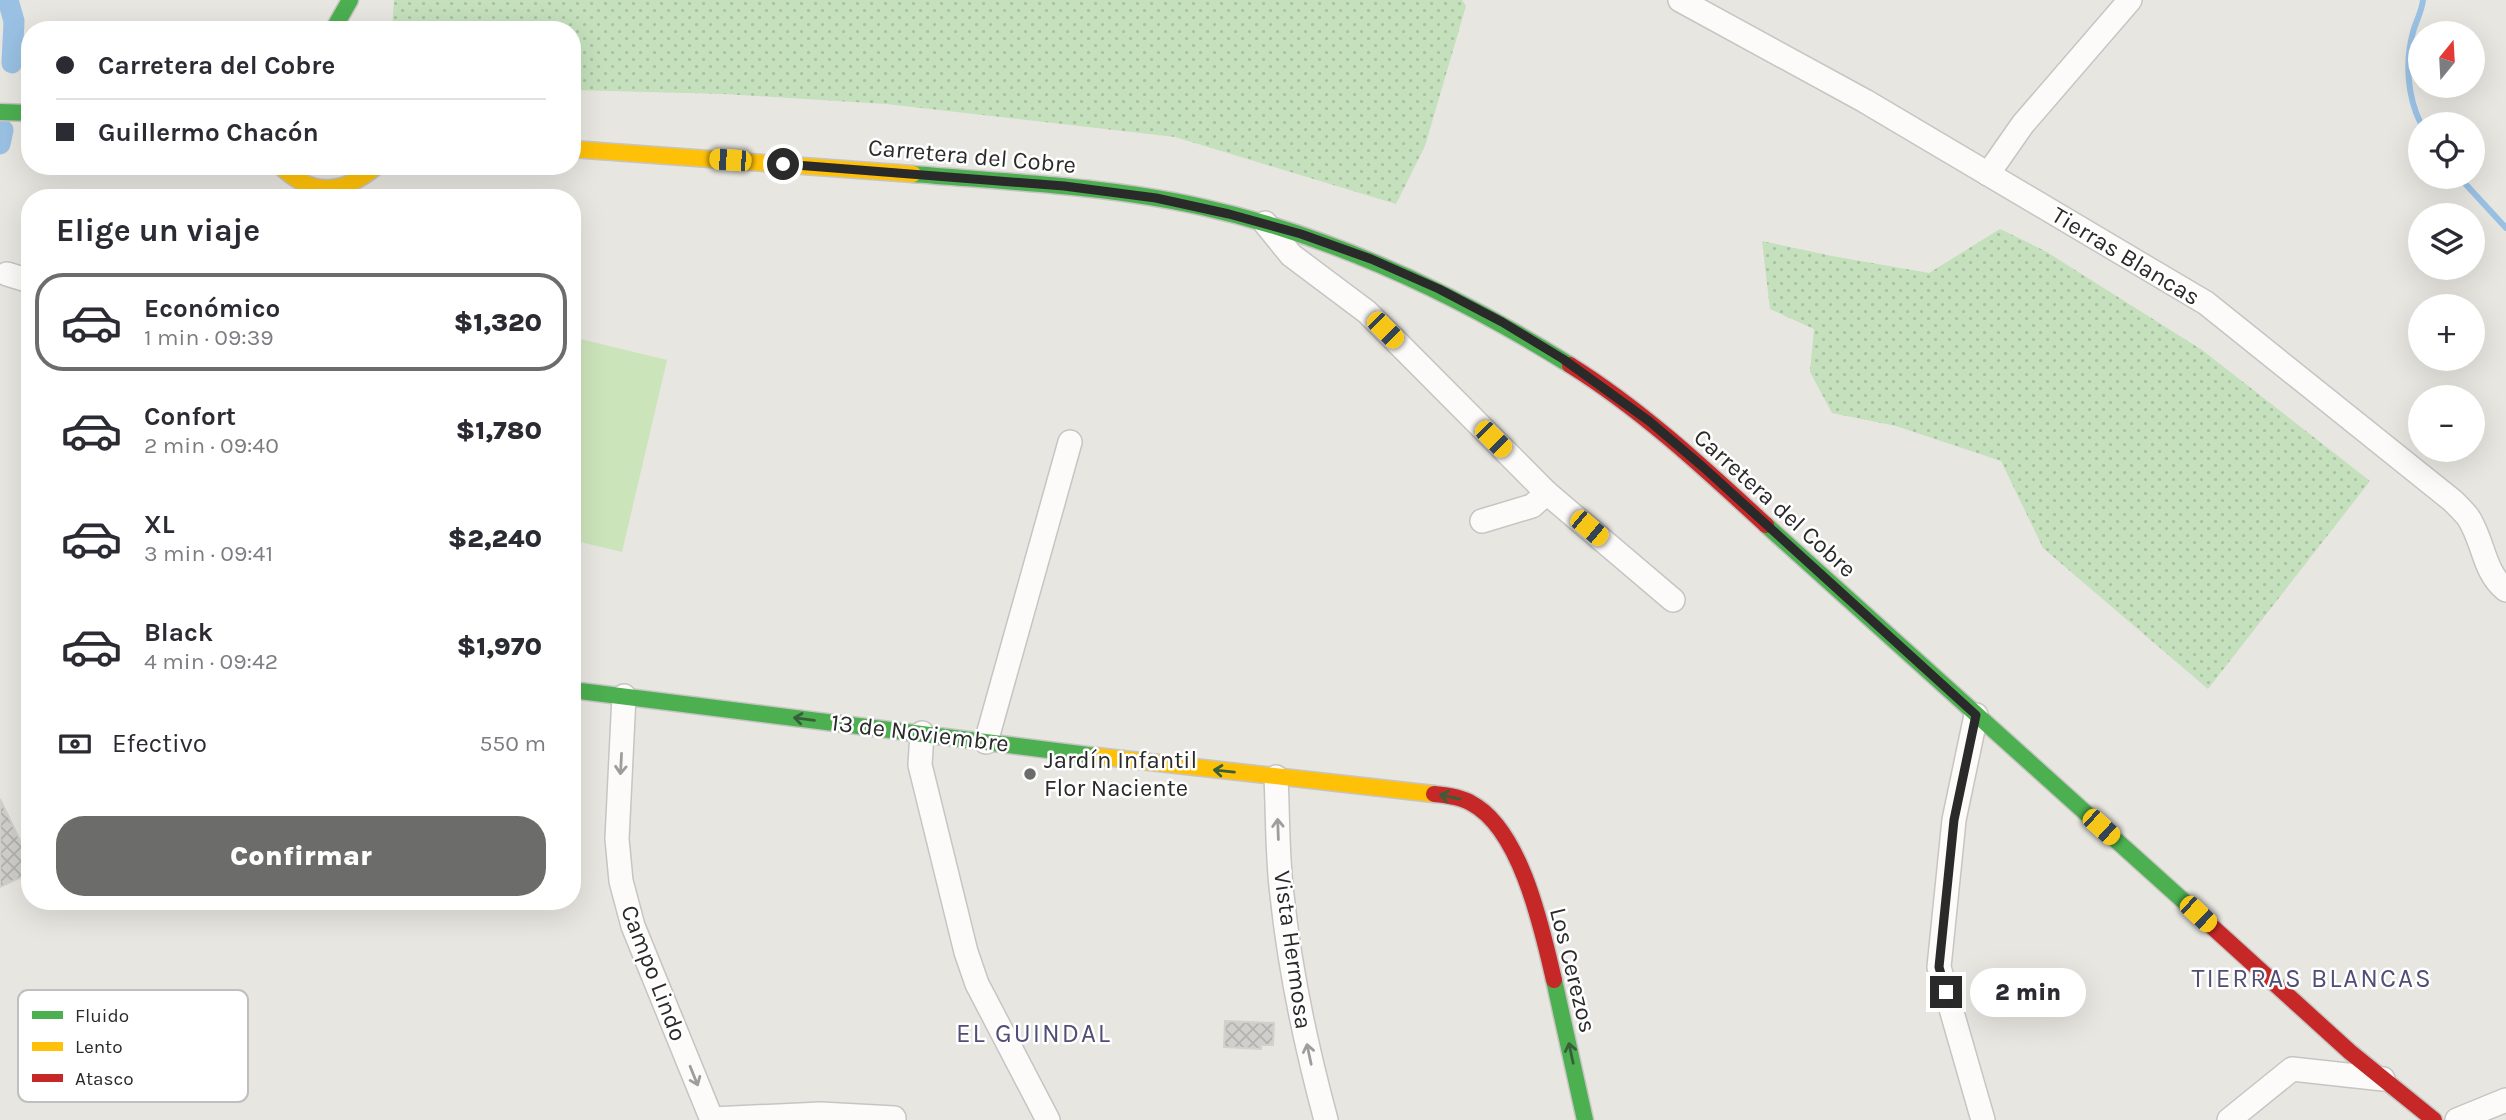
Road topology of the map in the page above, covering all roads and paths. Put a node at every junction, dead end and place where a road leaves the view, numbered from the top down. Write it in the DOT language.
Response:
graph roads {
  1 [pos="350,0"];
  2 [pos="356,0"];
  3 [pos="1680,0"];
  4 [pos="2130,0"];
  5 [pos="338,21"];
  6 [pos="358,21"];
  7 [pos="0,112"];
  8 [pos="21,113"];
  9 [pos="581,150"];
  10 [pos="1988,174"];
  11 [pos="291,175"];
  12 [pos="366,175"];
  13 [pos="320,189"];
  14 [pos="334,189"];
  15 [pos="1265,223"];
  16 [pos="7,275"];
  17 [pos="21,279"];
  18 [pos="1070,442"];
  19 [pos="1547,493"];
  20 [pos="1482,521"];
  21 [pos="2506,590"];
  22 [pos="1673,600"];
  23 [pos="581,691"];
  24 [pos="624,696"];
  25 [pos="1976,715"];
  26 [pos="922,733"];
  27 [pos="986,742"];
  28 [pos="1276,777"];
  29 [pos="1504,835"];
  30 [pos="2383,1079"];
  31 [pos="2506,1100"];
  32 [pos="894,1118"];
  33 [pos="712,1120"];
  34 [pos="1048,1120"];
  35 [pos="1325,1120"];
  36 [pos="1585,1120"];
  37 [pos="1983,1120"];
  38 [pos="2230,1120"];
  39 [pos="2434,1120"];
  40 [pos="2457,1120"];
  1 -- 5 [label="main road"];
  2 -- 6 [label="main road"];
  3 -- 10 [label="street, Tierras Blancas"];
  4 -- 10 [label="street"];
  7 -- 8 [label="main road"];
  9 -- 15 [label="main road, Carretera del Cobre"];
  10 -- 21 [label="street, Tierras Blancas"];
  11 -- 13 [label="main road"];
  12 -- 14 [label="main road"];
  15 -- 19 [label="street"];
  15 -- 25 [label="main road, Carretera del Cobre"];
  16 -- 17 [label="street"];
  18 -- 27 [label="street"];
  19 -- 20 [label="street"];
  19 -- 22 [label="street"];
  23 -- 24 [label="main road, 13 de Noviembre"];
  26 -- 24 [label="main road, 13 de Noviembre, one-way"];
  24 -- 33 [label="street, Campo Lindo, one-way"];
  25 -- 30 [label="main road, Carretera del Cobre"];
  25 -- 37 [label="street"];
  26 -- 27 [label="main road, 13 de Noviembre"];
  26 -- 34 [label="street"];
  28 -- 27 [label="main road, 13 de Noviembre, one-way"];
  29 -- 28 [label="main road, 13 de Noviembre, one-way"];
  35 -- 28 [label="street, Vista Hermosa, one-way"];
  36 -- 29 [label="main road, Los Cerezos, one-way"];
  30 -- 38 [label="street"];
  30 -- 39 [label="main road, Carretera del Cobre"];
  31 -- 40 [label="street"];
  32 -- 33 [label="street"];
}
